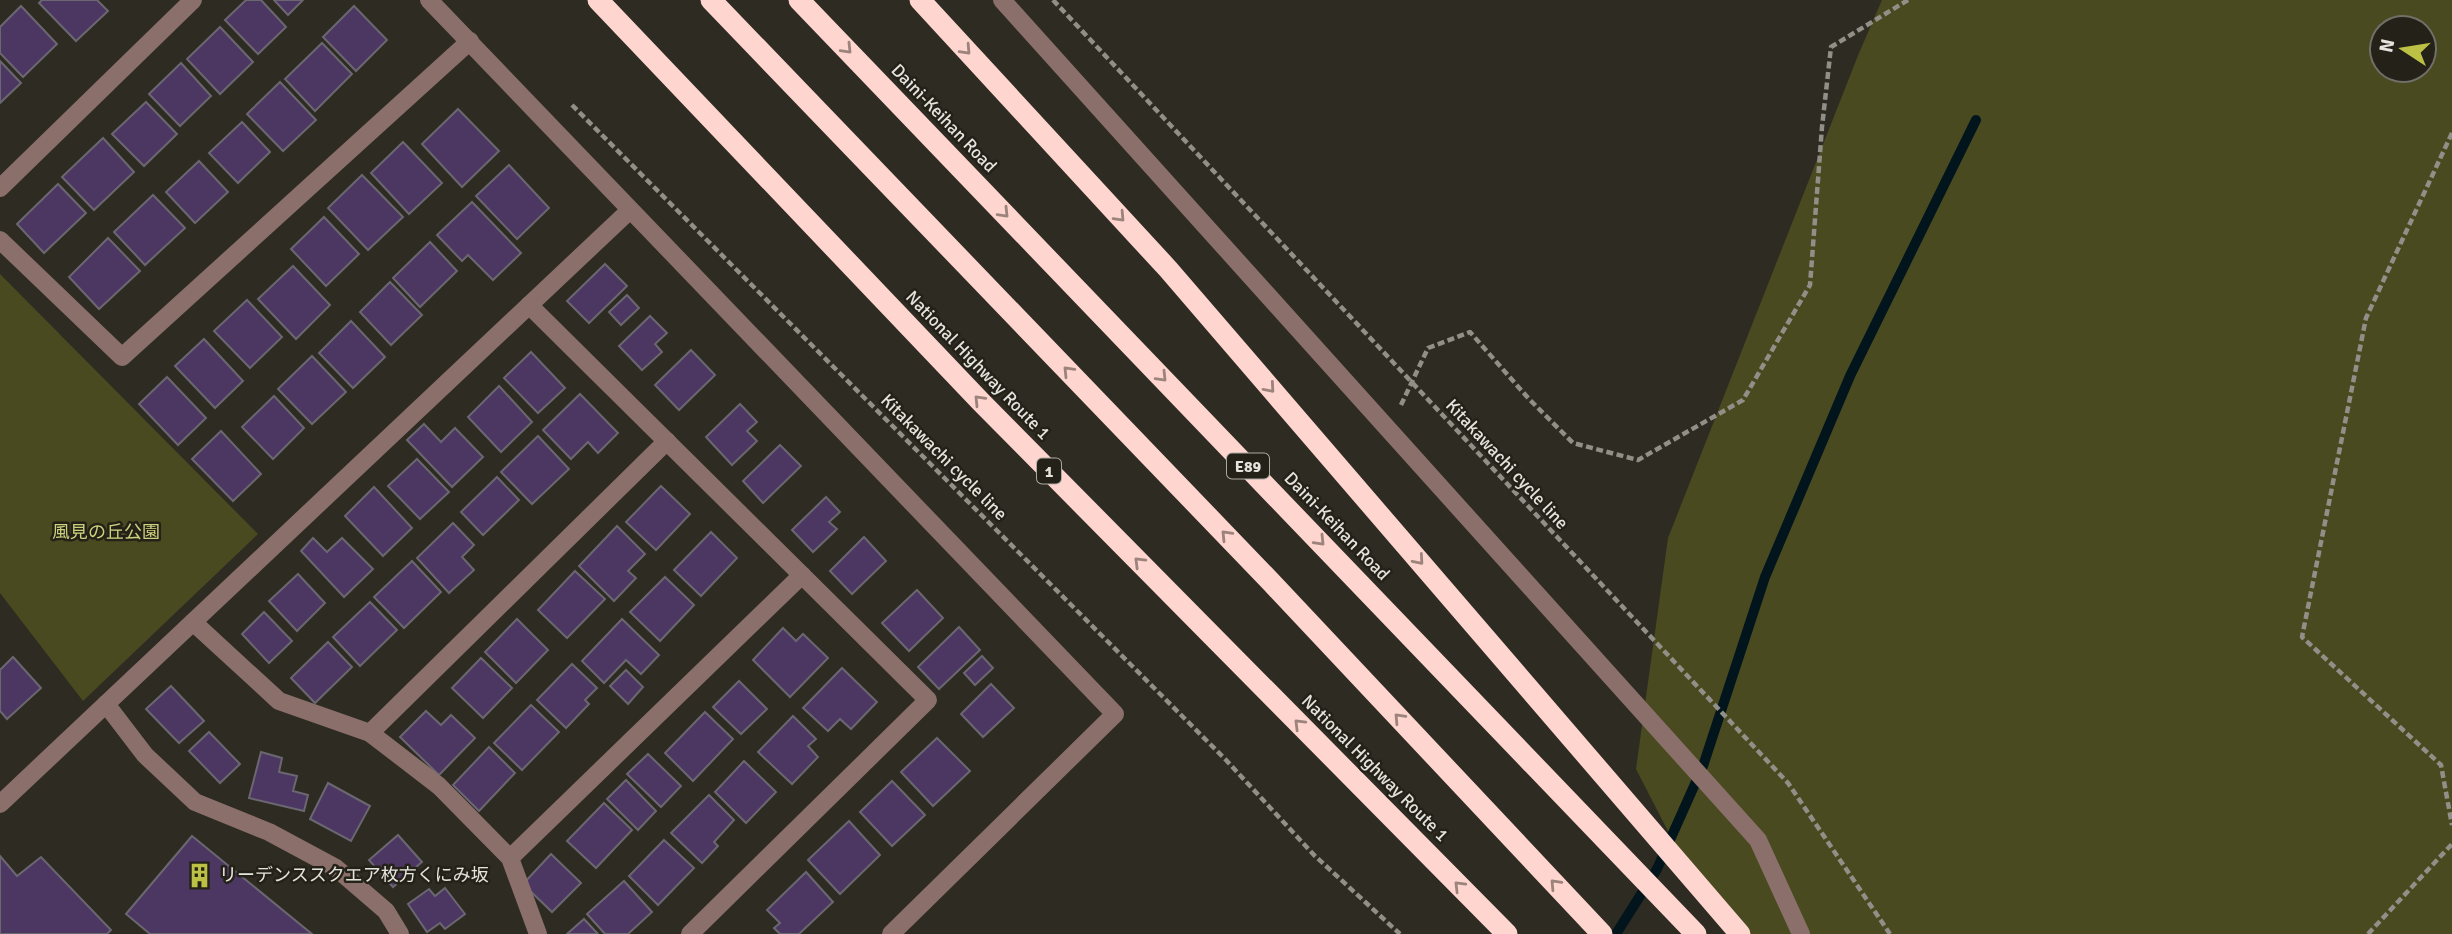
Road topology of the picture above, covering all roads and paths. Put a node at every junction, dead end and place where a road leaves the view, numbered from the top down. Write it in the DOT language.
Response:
graph roads {
  1 [pos="193,0"];
  2 [pos="429,0"];
  3 [pos="598,0"];
  4 [pos="711,0"];
  5 [pos="799,0"];
  6 [pos="919,0"];
  7 [pos="1002,0"];
  8 [pos="1053,0"];
  9 [pos="1908,0"];
  10 [pos="470,41"];
  11 [pos="566,99"];
  12 [pos="2452,134"];
  13 [pos="0,188"];
  14 [pos="629,211"];
  15 [pos="0,240"];
  16 [pos="529,305"];
  17 [pos="1390,431"];
  18 [pos="667,441"];
  19 [pos="802,575"];
  20 [pos="193,622"];
  21 [pos="106,704"];
  22 [pos="370,733"];
  23 [pos="0,804"];
  24 [pos="2452,825"];
  25 [pos="2452,844"];
  26 [pos="510,858"];
  27 [pos="400,934"];
  28 [pos="538,934"];
  29 [pos="690,934"];
  30 [pos="891,934"];
  31 [pos="1400,934"];
  32 [pos="1507,934"];
  33 [pos="1602,934"];
  34 [pos="1696,934"];
  35 [pos="1740,934"];
  36 [pos="1801,934"];
  37 [pos="1890,934"];
  38 [pos="2368,934"];
  1 -- 13 [label="street"];
  2 -- 10 [label="street"];
  32 -- 3 [label="highway, National Highway Route 1 / 1, one-way"];
  33 -- 4 [label="highway, one-way"];
  5 -- 34 [label="highway, Daini-Keihan Road / E89, one-way"];
  6 -- 35 [label="highway, one-way"];
  7 -- 17 [label="street"];
  8 -- 37 [label="path, Kitakawachi cycle line"];
  9 -- 17 [label="path"];
  10 -- 14 [label="street"];
  10 -- 15 [label="street"];
  11 -- 31 [label="path, Kitakawachi cycle line"];
  12 -- 24 [label="path"];
  14 -- 16 [label="street"];
  14 -- 30 [label="street"];
  16 -- 18 [label="street"];
  16 -- 20 [label="street"];
  17 -- 36 [label="street"];
  18 -- 19 [label="street"];
  18 -- 22 [label="street"];
  19 -- 26 [label="street"];
  19 -- 29 [label="street"];
  20 -- 21 [label="street"];
  20 -- 22 [label="street"];
  21 -- 23 [label="street"];
  21 -- 27 [label="street"];
  22 -- 26 [label="street"];
  25 -- 38 [label="path"];
  26 -- 28 [label="street"];
}
